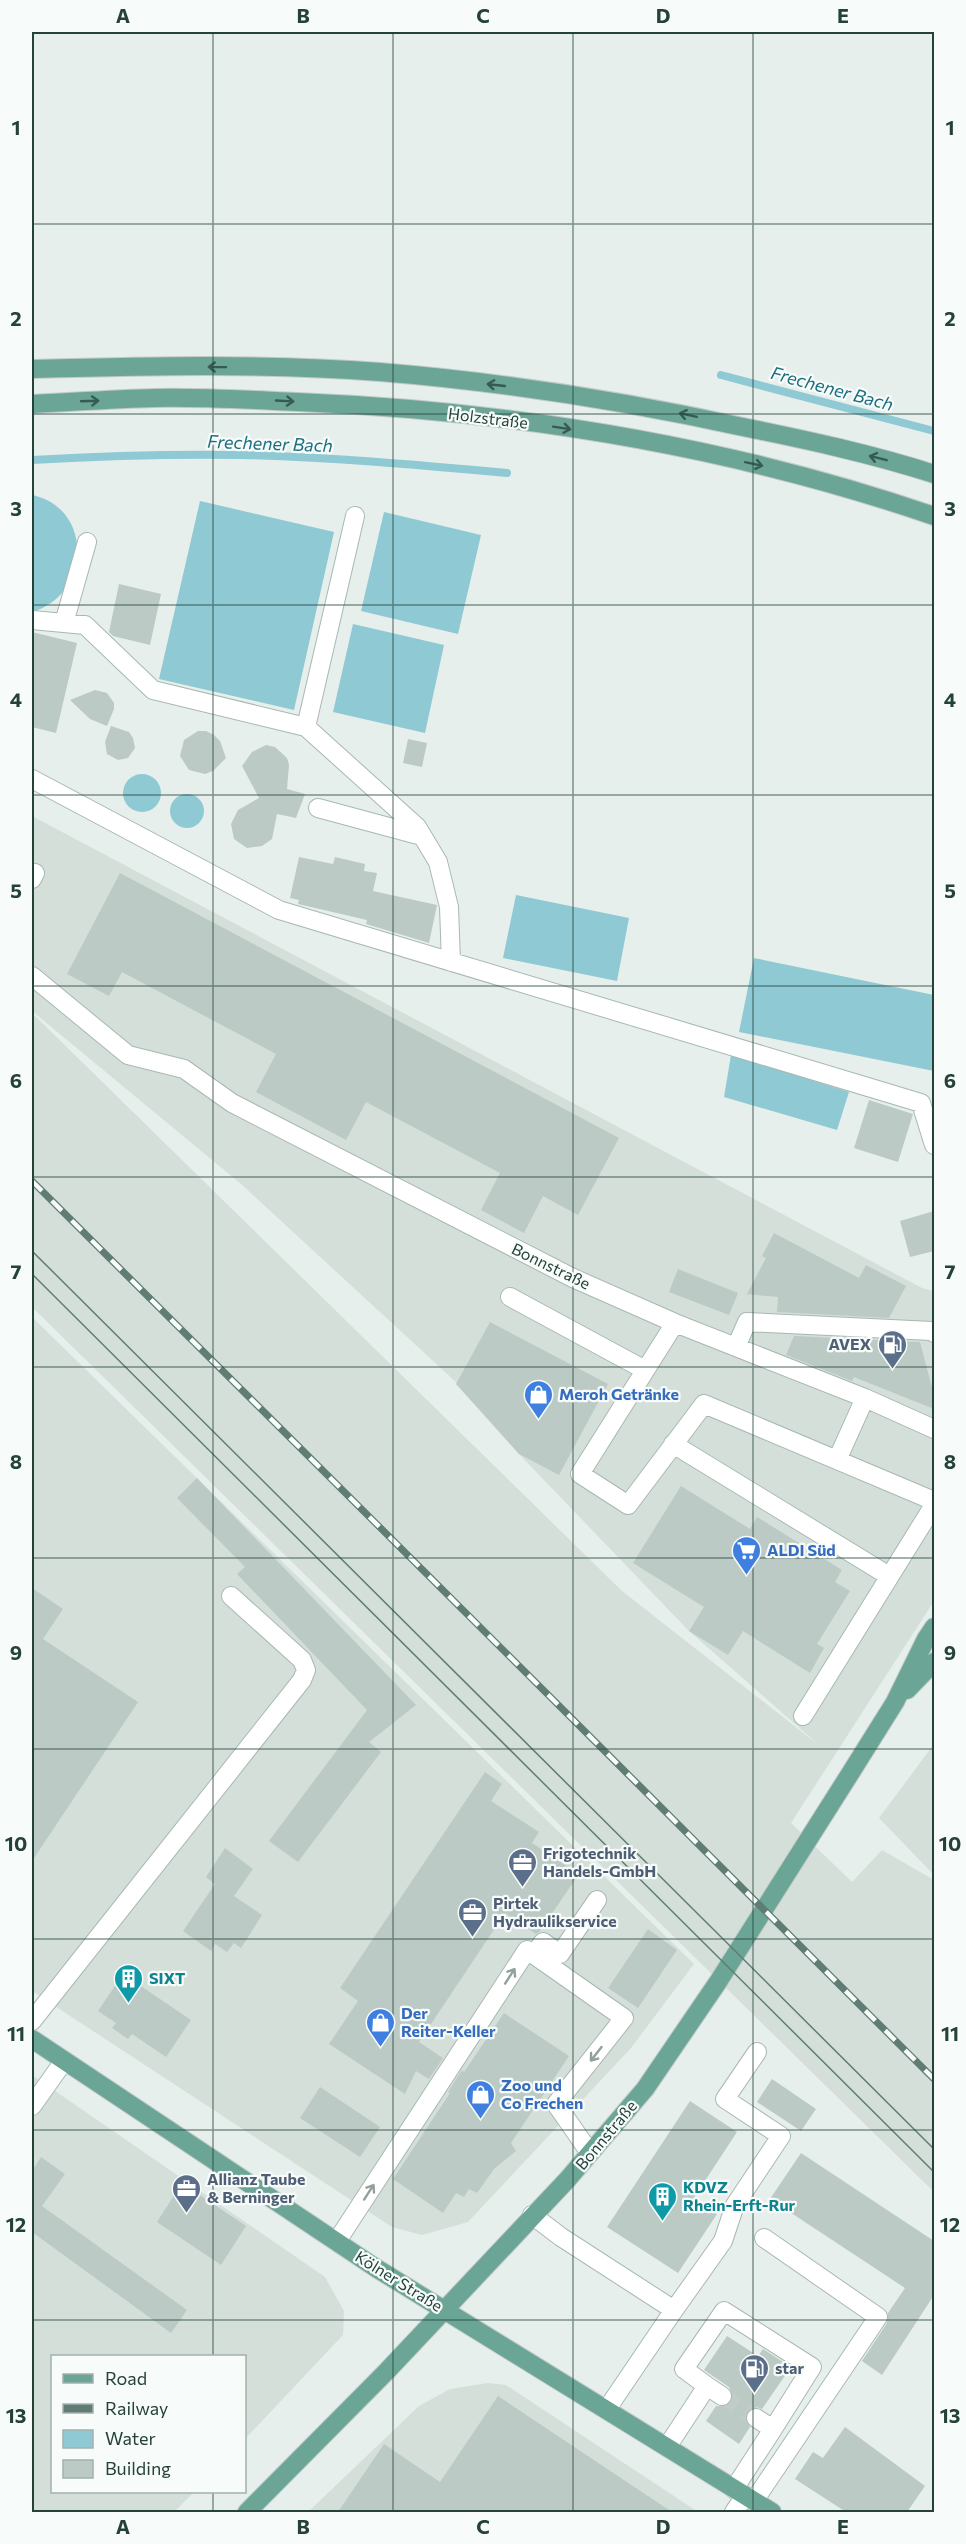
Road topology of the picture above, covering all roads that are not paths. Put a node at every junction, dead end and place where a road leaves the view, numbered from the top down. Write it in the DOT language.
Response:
graph roads {
  1 [pos="32,369"];
  2 [pos="32,404"];
  3 [pos="934,474"];
  4 [pos="355,516"];
  5 [pos="934,516"];
  6 [pos="87,542"];
  7 [pos="32,620"];
  8 [pos="64,623"];
  9 [pos="306,727"];
  10 [pos="32,779"];
  11 [pos="318,808"];
  12 [pos="422,836"];
  13 [pos="451,962"];
  14 [pos="32,976"];
  15 [pos="932,1126"];
  16 [pos="934,1144"];
  17 [pos="510,1297"];
  18 [pos="675,1323"];
  19 [pos="934,1333"];
  20 [pos="735,1347"];
  21 [pos="645,1370"];
  22 [pos="865,1398"];
  23 [pos="934,1429"];
  24 [pos="674,1444"];
  25 [pos="837,1460"];
  26 [pos="934,1503"];
  27 [pos="890,1576"];
  28 [pos="231,1596"];
  29 [pos="934,1627"];
  30 [pos="934,1662"];
  31 [pos="895,1702"];
  32 [pos="803,1716"];
  33 [pos="597,1900"];
  34 [pos="534,1955"];
  35 [pos="32,2021"];
  36 [pos="32,2039"];
  37 [pos="756,2052"];
  38 [pos="64,2061"];
  39 [pos="32,2106"];
  40 [pos="590,2153"];
  41 [pos="532,2215"];
  42 [pos="764,2238"];
  43 [pos="337,2241"];
  44 [pos="445,2310"];
  45 [pos="674,2310"];
  46 [pos="607,2409"];
  47 [pos="756,2418"];
  48 [pos="773,2429"];
  49 [pos="668,2447"];
  50 [pos="744,2495"];
  51 [pos="247,2512"];
  52 [pos="734,2512"];
  53 [pos="772,2512"];
  3 -- 1 [label="main road, Holzstraße, one-way"];
  2 -- 5 [label="main road, Holzstraße, one-way"];
  4 -- 9 [label="street"];
  6 -- 8 [label="street"];
  7 -- 8 [label="street"];
  8 -- 9 [label="street"];
  9 -- 12 [label="street"];
  10 -- 13 [label="street"];
  11 -- 12 [label="street"];
  12 -- 13 [label="street"];
  13 -- 15 [label="street"];
  14 -- 18 [label="street, Bonnstraße"];
  15 -- 16 [label="street"];
  17 -- 21 [label="street"];
  18 -- 20 [label="street, Bonnstraße"];
  18 -- 21 [label="street"];
  19 -- 20 [label="street"];
  20 -- 22 [label="street, Bonnstraße"];
  21 -- 24 [label="street"];
  22 -- 23 [label="street, Bonnstraße"];
  22 -- 25 [label="street"];
  24 -- 25 [label="street"];
  24 -- 27 [label="street"];
  25 -- 26 [label="street"];
  26 -- 27 [label="street"];
  27 -- 32 [label="street"];
  28 -- 35 [label="street"];
  29 -- 31 [label="main road, Bonnstraße"];
  30 -- 31 [label="main road, Bonnstraße"];
  31 -- 40 [label="main road, Bonnstraße"];
  33 -- 34 [label="street"];
  34 -- 40 [label="street, one-way"];
  43 -- 34 [label="street, one-way"];
  36 -- 38 [label="main road, Kölner Straße"];
  37 -- 45 [label="street"];
  38 -- 39 [label="street"];
  38 -- 43 [label="main road, Kölner Straße"];
  40 -- 41 [label="main road, Bonnstraße"];
  41 -- 44 [label="main road, Bonnstraße"];
  41 -- 45 [label="street"];
  42 -- 50 [label="street"];
  43 -- 44 [label="main road, Kölner Straße"];
  44 -- 46 [label="main road, Kölner Straße"];
  44 -- 51 [label="main road, Bonnstraße"];
  45 -- 46 [label="street"];
  46 -- 49 [label="main road, Kölner Straße"];
  47 -- 48 [label="street"];
  48 -- 49 [label="street"];
  48 -- 50 [label="street"];
  49 -- 50 [label="main road, Kölner Straße"];
  50 -- 52 [label="street"];
  50 -- 53 [label="main road, Kölner Straße"];
}
